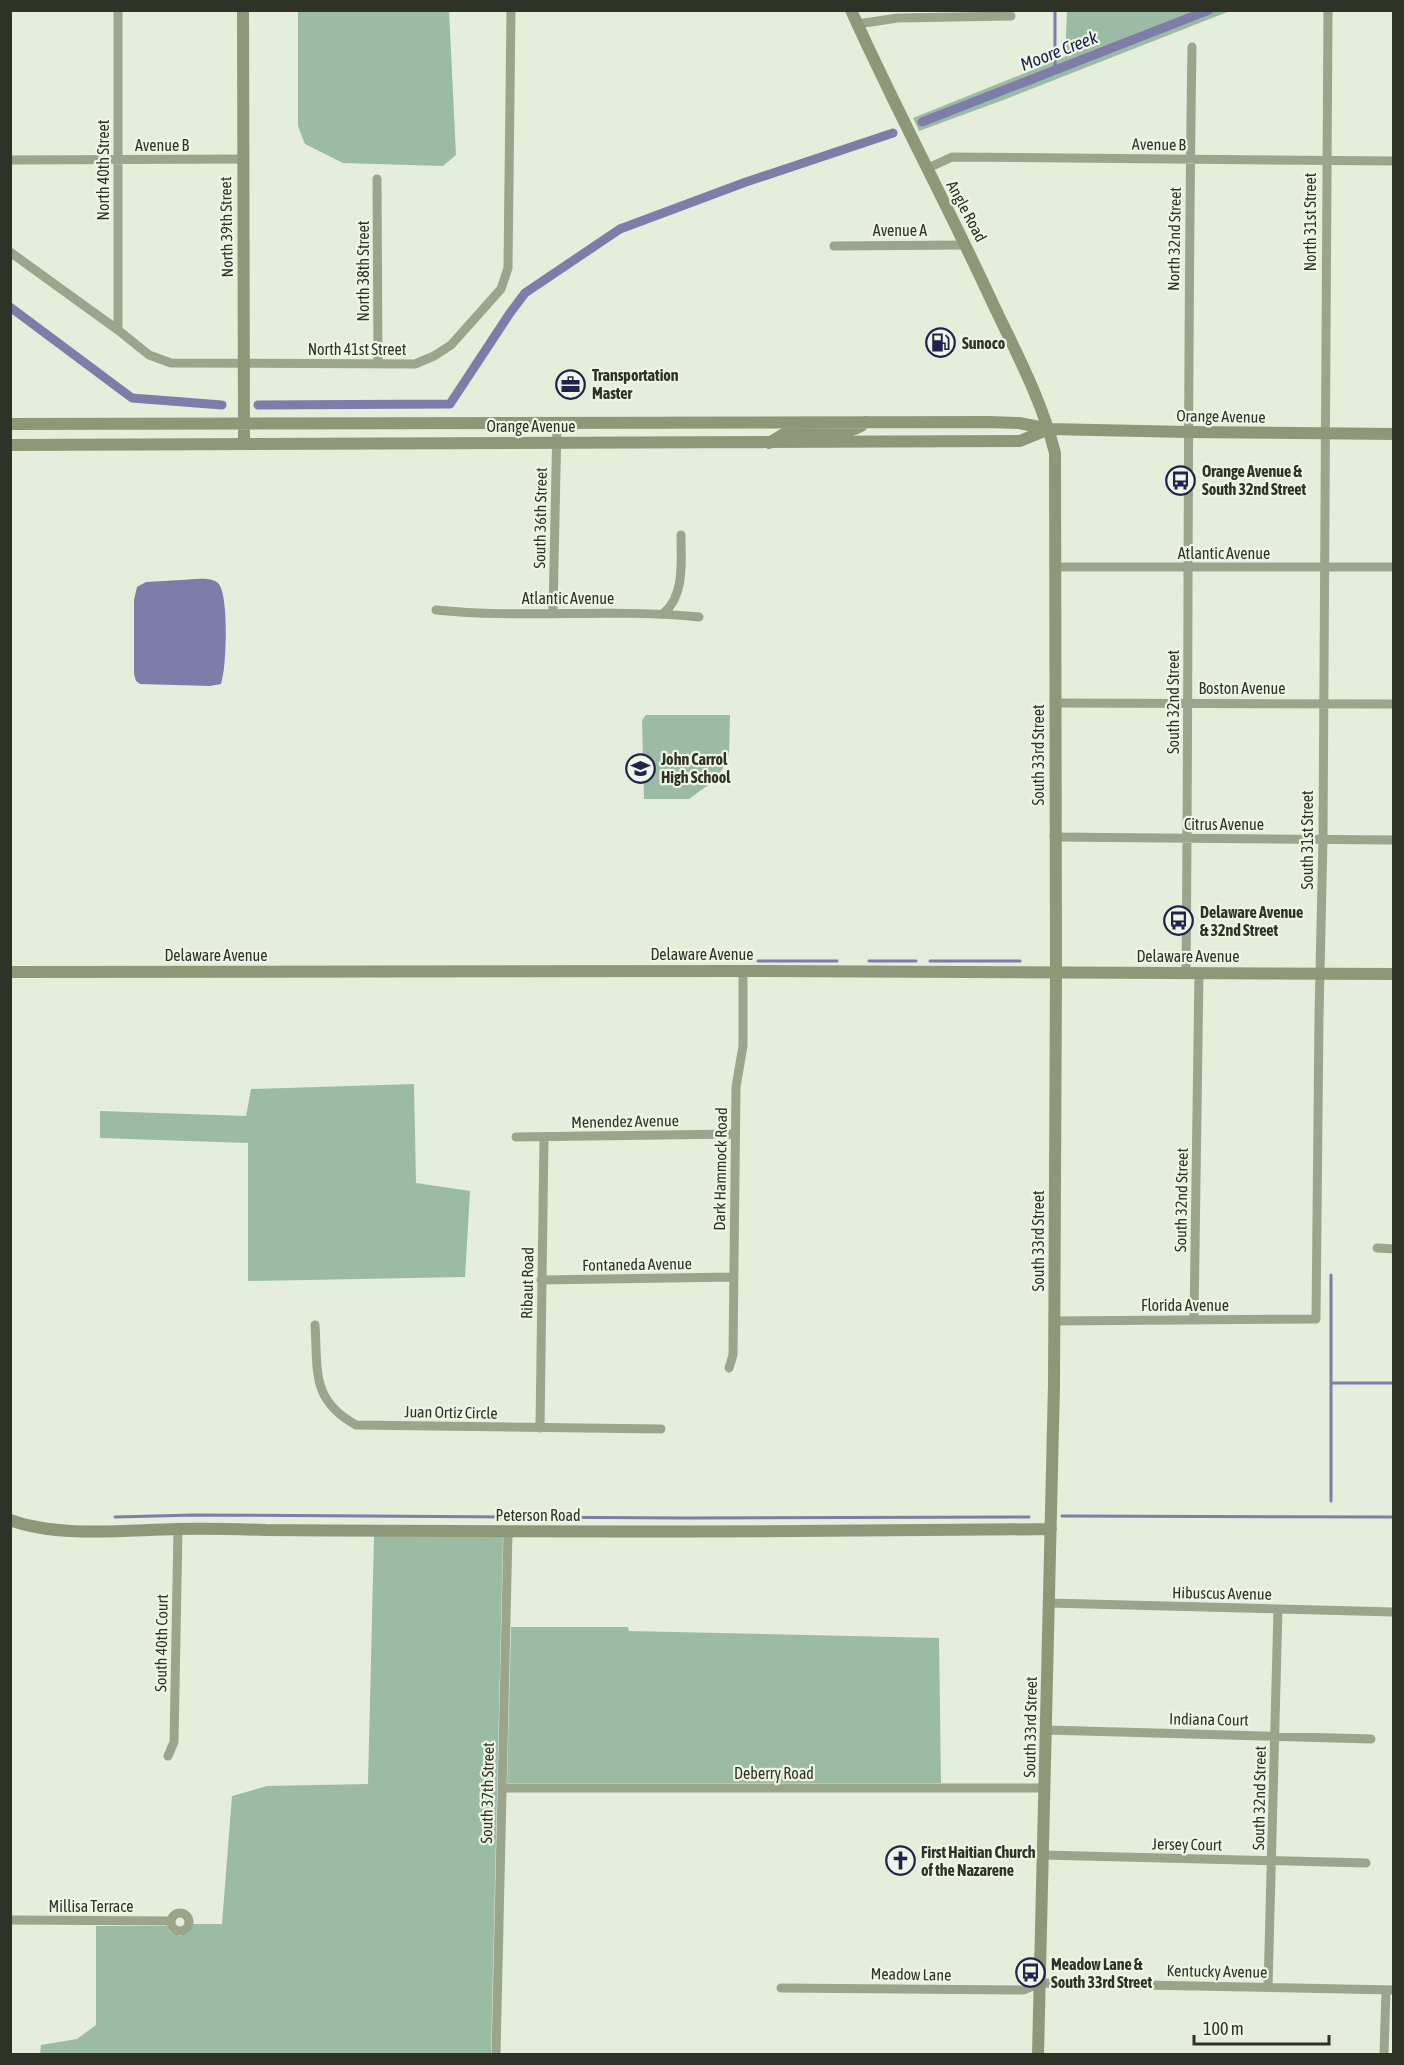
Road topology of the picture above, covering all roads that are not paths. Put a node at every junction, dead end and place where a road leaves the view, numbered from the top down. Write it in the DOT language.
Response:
graph roads {
  1 [pos="118,10"];
  2 [pos="243,10"];
  3 [pos="511,10"];
  4 [pos="851,10"];
  5 [pos="1328,10"];
  6 [pos="1011,16"];
  7 [pos="857,24"];
  8 [pos="1192,47"];
  9 [pos="242,159"];
  10 [pos="10,160"];
  11 [pos="118,160"];
  12 [pos="1190,160"];
  13 [pos="1326,160"];
  14 [pos="1394,161"];
  15 [pos="926,169"];
  16 [pos="377,179"];
  17 [pos="966,245"];
  18 [pos="834,246"];
  19 [pos="10,252"];
  20 [pos="118,330"];
  21 [pos="244,364"];
  22 [pos="378,364"];
  23 [pos="867,421"];
  24 [pos="244,422"];
  25 [pos="10,424"];
  26 [pos="557,424"];
  27 [pos="1049,429"];
  28 [pos="1187,432"];
  29 [pos="1325,433"];
  30 [pos="1394,434"];
  31 [pos="244,443"];
  32 [pos="556,443"];
  33 [pos="769,443"];
  34 [pos="10,445"];
  35 [pos="681,535"];
  36 [pos="1055,567"];
  37 [pos="1394,567"];
  38 [pos="1188,568"];
  39 [pos="1325,568"];
  40 [pos="436,610"];
  41 [pos="553,612"];
  42 [pos="664,614"];
  43 [pos="699,617"];
  44 [pos="1054,703"];
  45 [pos="1188,703"];
  46 [pos="1323,703"];
  47 [pos="1394,704"];
  48 [pos="1054,837"];
  49 [pos="1323,839"];
  50 [pos="1187,840"];
  51 [pos="1394,840"];
  52 [pos="743,971"];
  53 [pos="10,972"];
  54 [pos="1193,972"];
  55 [pos="1056,973"];
  56 [pos="1321,973"];
  57 [pos="1394,974"];
  58 [pos="735,1134"];
  59 [pos="516,1137"];
  60 [pos="544,1138"];
  61 [pos="1377,1248"];
  62 [pos="1394,1249"];
  63 [pos="734,1277"];
  64 [pos="542,1280"];
  65 [pos="1316,1319"];
  66 [pos="1194,1320"];
  67 [pos="1054,1321"];
  68 [pos="315,1325"];
  69 [pos="729,1368"];
  70 [pos="540,1428"];
  71 [pos="661,1429"];
  72 [pos="10,1520"];
  73 [pos="25,1526"];
  74 [pos="10,1528"];
  75 [pos="178,1529"];
  76 [pos="1051,1529"];
  77 [pos="508,1532"];
  78 [pos="1049,1603"];
  79 [pos="1278,1609"];
  80 [pos="1394,1612"];
  81 [pos="1046,1730"];
  82 [pos="1275,1736"];
  83 [pos="1371,1739"];
  84 [pos="168,1756"];
  85 [pos="502,1788"];
  86 [pos="1045,1788"];
  87 [pos="1043,1855"];
  88 [pos="1272,1861"];
  89 [pos="1366,1863"];
  90 [pos="10,1920"];
  91 [pos="170,1921"];
  92 [pos="1040,1983"];
  93 [pos="1268,1987"];
  94 [pos="781,1988"];
  95 [pos="1390,1990"];
  96 [pos="496,2055"];
  97 [pos="1038,2055"];
  98 [pos="1384,2055"];
  1 -- 11 [label="street, North 40th Street"];
  2 -- 9 [label="street, North 39th Street"];
  3 -- 22 [label="street, North 41st Street"];
  4 -- 7 [label="street, Angle Road"];
  5 -- 13 [label="street, North 31st Street"];
  6 -- 7 [label="street"];
  7 -- 15 [label="street, Angle Road"];
  8 -- 12 [label="street, North 32nd Street"];
  9 -- 11 [label="street, Avenue B"];
  9 -- 21 [label="street, North 39th Street"];
  10 -- 11 [label="street, Avenue B"];
  11 -- 20 [label="street, North 40th Street"];
  12 -- 13 [label="street, Avenue B"];
  12 -- 15 [label="street, Avenue B"];
  12 -- 28 [label="street, North 32nd Street"];
  13 -- 14 [label="street, Avenue B"];
  13 -- 29 [label="street, North 31st Street"];
  15 -- 17 [label="street, Angle Road"];
  16 -- 22 [label="street, North 38th Street"];
  17 -- 18 [label="street, Avenue A"];
  17 -- 27 [label="street, Angle Road"];
  19 -- 20 [label="street, North 41st Street"];
  20 -- 21 [label="street, North 41st Street"];
  21 -- 22 [label="street, North 41st Street"];
  21 -- 24 [label="street, North 39th Street"];
  23 -- 26 [label="street, Orange Avenue"];
  23 -- 27 [label="street, Orange Avenue"];
  23 -- 33 [label="street"];
  24 -- 25 [label="street, Orange Avenue"];
  24 -- 26 [label="street, Orange Avenue"];
  24 -- 31 [label="street, North 39th Street"];
  26 -- 32 [label="street, South 36th Street"];
  27 -- 28 [label="street, Orange Avenue"];
  27 -- 33 [label="street, Orange Avenue"];
  27 -- 36 [label="street, South 33rd Street"];
  28 -- 29 [label="street, Orange Avenue"];
  28 -- 38 [label="street, South 32nd Street"];
  29 -- 30 [label="street, Orange Avenue"];
  29 -- 39 [label="street, South 31st Street"];
  31 -- 32 [label="street, Orange Avenue"];
  31 -- 34 [label="street, Orange Avenue"];
  32 -- 33 [label="street, Orange Avenue"];
  32 -- 41 [label="street, South 36th Street"];
  35 -- 42 [label="street"];
  36 -- 38 [label="street, Atlantic Avenue"];
  36 -- 44 [label="street, South 33rd Street"];
  37 -- 39 [label="street, Atlantic Avenue"];
  38 -- 39 [label="street, Atlantic Avenue"];
  38 -- 45 [label="street, South 32nd Street"];
  39 -- 46 [label="street, South 31st Street"];
  40 -- 41 [label="street, Atlantic Avenue"];
  41 -- 42 [label="street, Atlantic Avenue"];
  42 -- 43 [label="street, Atlantic Avenue"];
  44 -- 45 [label="street, Boston Avenue"];
  44 -- 48 [label="street, South 33rd Street"];
  45 -- 46 [label="street, Boston Avenue"];
  45 -- 50 [label="street, South 32nd Street"];
  46 -- 47 [label="street, Boston Avenue"];
  46 -- 49 [label="street, South 31st Street"];
  48 -- 50 [label="street, Citrus Avenue"];
  48 -- 55 [label="street, South 33rd Street"];
  49 -- 50 [label="street, Citrus Avenue"];
  49 -- 51 [label="street, Citrus Avenue"];
  49 -- 56 [label="street, South 31st Street"];
  50 -- 54 [label="street, South 32nd Street"];
  52 -- 53 [label="street, Delaware Avenue"];
  52 -- 55 [label="street, Delaware Avenue"];
  52 -- 58 [label="street, Dark Hammock Road"];
  54 -- 55 [label="street, Delaware Avenue"];
  54 -- 56 [label="street, Delaware Avenue"];
  54 -- 66 [label="street, South 32nd Street"];
  55 -- 67 [label="street, South 33rd Street"];
  56 -- 57 [label="street, Delaware Avenue"];
  56 -- 65 [label="street, South 31st Street"];
  58 -- 60 [label="street, Menendez Avenue"];
  58 -- 63 [label="street, Dark Hammock Road"];
  59 -- 60 [label="street, Menendez Avenue"];
  60 -- 64 [label="street, Ribaut Road"];
  61 -- 62 [label="street"];
  63 -- 64 [label="street, Fontaneda Avenue"];
  63 -- 69 [label="street, Dark Hammock Road"];
  64 -- 70 [label="street, Ribaut Road"];
  65 -- 66 [label="street, Florida Avenue"];
  66 -- 67 [label="street, Florida Avenue"];
  67 -- 76 [label="street, South 33rd Street"];
  68 -- 70 [label="street, Juan Ortiz Circle"];
  70 -- 71 [label="street, Juan Ortiz Circle"];
  72 -- 73 [label="street, Peterson Road"];
  73 -- 74 [label="street, Peterson Road"];
  73 -- 75 [label="street, Peterson Road"];
  75 -- 77 [label="street, Peterson Road"];
  75 -- 84 [label="street, South 40th Court"];
  76 -- 77 [label="street, Peterson Road"];
  76 -- 78 [label="street, South 33rd Street"];
  77 -- 85 [label="street, South 37th Street"];
  78 -- 79 [label="street, Hibuscus Avenue"];
  78 -- 81 [label="street, South 33rd Street"];
  79 -- 80 [label="street, Hibuscus Avenue"];
  79 -- 82 [label="street, South 32nd Street"];
  81 -- 82 [label="street, Indiana Court"];
  81 -- 86 [label="street, South 33rd Street"];
  82 -- 83 [label="street, Indiana Court"];
  82 -- 88 [label="street, South 32nd Street"];
  85 -- 86 [label="street, Deberry Road"];
  85 -- 96 [label="street, South 37th Street"];
  86 -- 87 [label="street, South 33rd Street"];
  87 -- 88 [label="street, Jersey Court"];
  87 -- 92 [label="street, South 33rd Street"];
  88 -- 89 [label="street, Jersey Court"];
  88 -- 93 [label="street, South 32nd Street"];
  90 -- 91 [label="street, Millisa Terrace"];
  92 -- 93 [label="street, Kentucky Avenue"];
  92 -- 94 [label="street, Meadow Lane"];
  92 -- 97 [label="street, South 33rd Street"];
  93 -- 95 [label="street, Kentucky Avenue"];
  95 -- 98 [label="street"];
}
